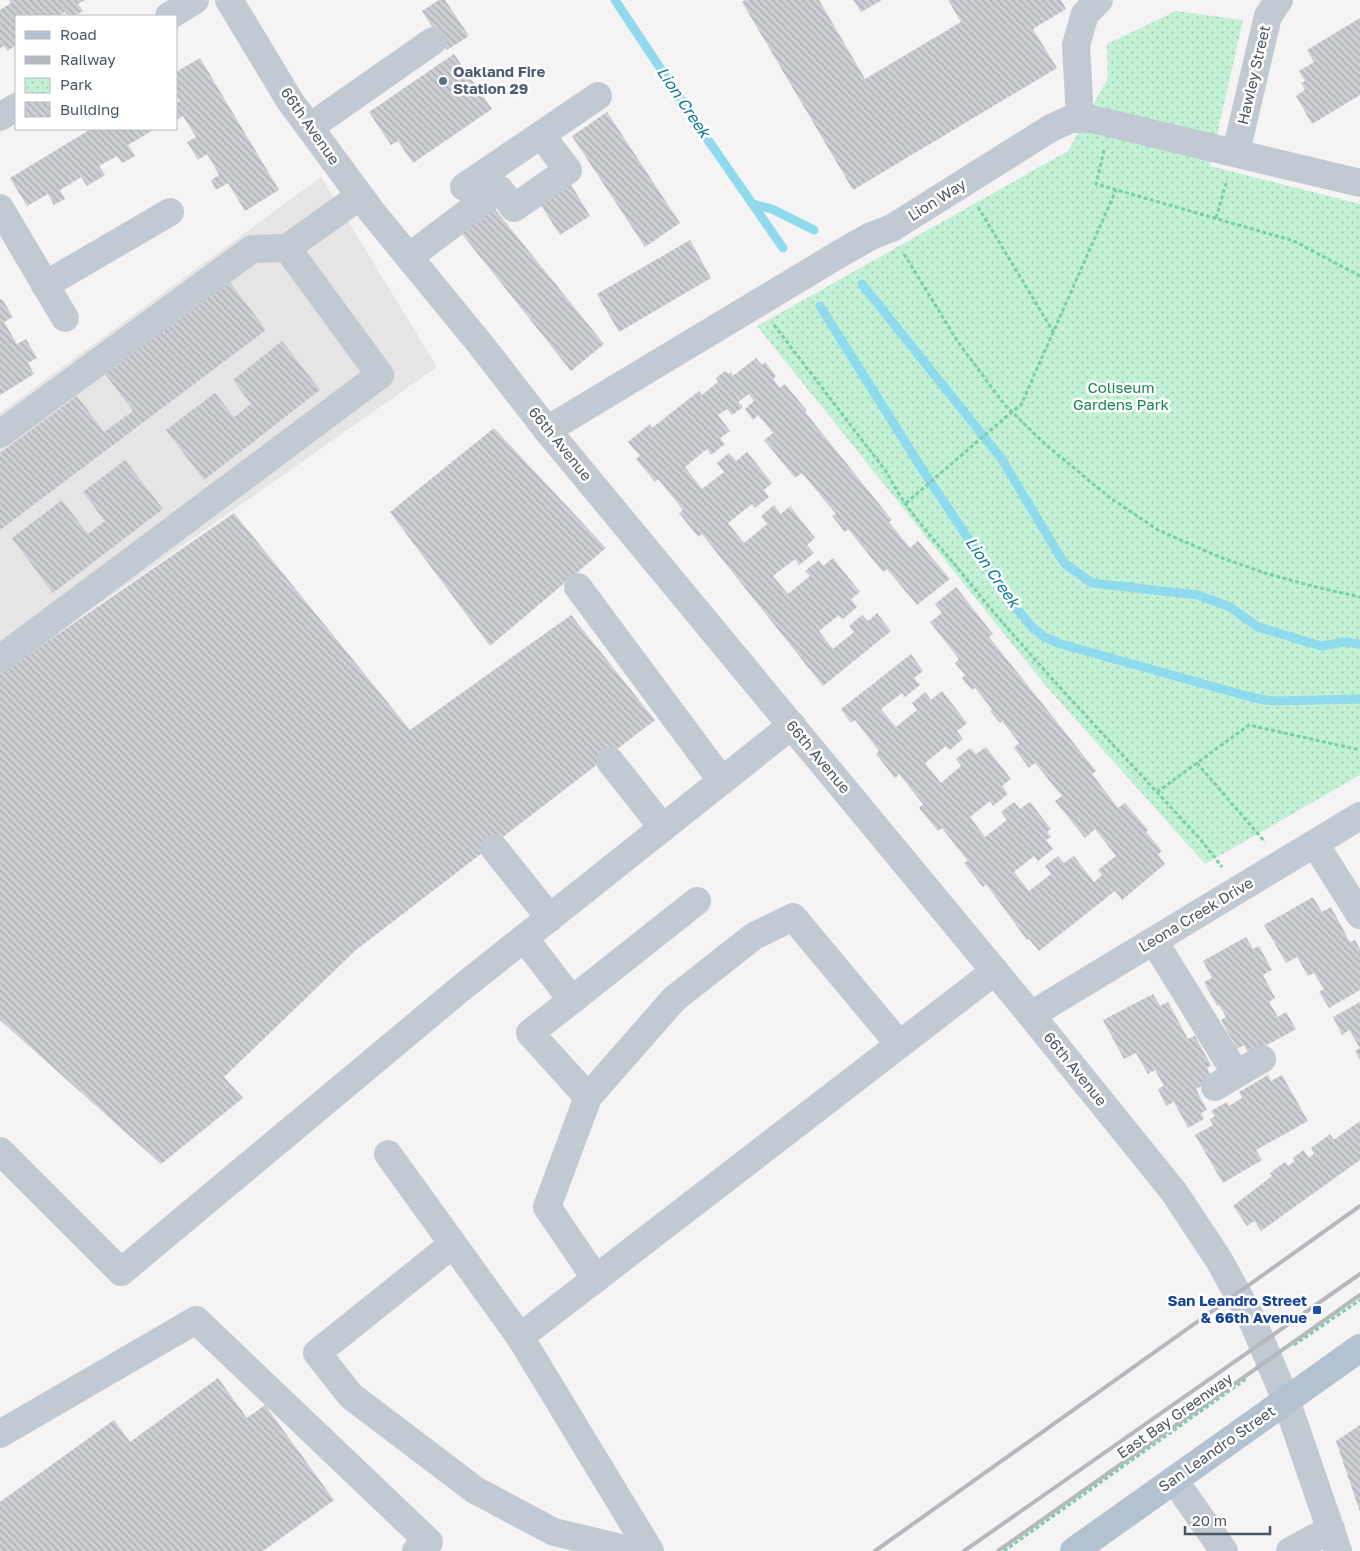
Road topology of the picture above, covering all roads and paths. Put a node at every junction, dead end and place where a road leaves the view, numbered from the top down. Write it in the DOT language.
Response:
graph roads {
  1 [pos="196,0"];
  2 [pos="1099,0"];
  3 [pos="1107,0"];
  4 [pos="1279,0"];
  5 [pos="237,3"];
  6 [pos="171,15"];
  7 [pos="433,41"];
  8 [pos="598,96"];
  9 [pos="15,108"];
  10 [pos="0,117"];
  11 [pos="1091,120"];
  12 [pos="310,128"];
  13 [pos="541,135"];
  14 [pos="1236,152"];
  15 [pos="964,183"];
  16 [pos="1360,183"];
  17 [pos="464,187"];
  18 [pos="1116,190"];
  19 [pos="360,196"];
  20 [pos="0,208"];
  21 [pos="170,212"];
  22 [pos="1216,218"];
  23 [pos="892,228"];
  24 [pos="287,248"];
  25 [pos="409,258"];
  26 [pos="1360,276"];
  27 [pos="46,285"];
  28 [pos="757,302"];
  29 [pos="65,318"];
  30 [pos="1054,333"];
  31 [pos="1013,412"];
  32 [pos="547,430"];
  33 [pos="0,434"];
  34 [pos="906,503"];
  35 [pos="578,587"];
  36 [pos="1360,597"];
  37 [pos="0,659"];
  38 [pos="792,726"];
  39 [pos="1360,750"];
  40 [pos="610,761"];
  41 [pos="1197,763"];
  42 [pos="722,781"];
  43 [pos="1157,792"];
  44 [pos="1360,816"];
  45 [pos="663,828"];
  46 [pos="1315,844"];
  47 [pos="494,848"];
  48 [pos="1282,863"];
  49 [pos="1240,889"];
  50 [pos="697,901"];
  51 [pos="1360,915"];
  52 [pos="550,918"];
  53 [pos="524,938"];
  54 [pos="1154,941"];
  55 [pos="995,971"];
  56 [pos="572,1000"];
  57 [pos="1031,1015"];
  58 [pos="899,1044"];
  59 [pos="1262,1059"];
  60 [pos="588,1097"];
  61 [pos="0,1151"];
  62 [pos="388,1154"];
  63 [pos="453,1244"];
  64 [pos="596,1278"];
  65 [pos="1360,1300"];
  66 [pos="520,1337"];
  67 [pos="1360,1348"];
  68 [pos="1270,1362"];
  69 [pos="1286,1400"];
  70 [pos="0,1434"];
  71 [pos="1174,1480"];
  72 [pos="1335,1540"];
  73 [pos="416,1551"];
  74 [pos="634,1551"];
  75 [pos="650,1551"];
  76 [pos="1004,1551"];
  77 [pos="1075,1551"];
  78 [pos="1224,1551"];
  79 [pos="1290,1551"];
  1 -- 6 [label="street"];
  2 -- 11 [label="street"];
  3 -- 11 [label="street"];
  4 -- 14 [label="street, Hawley Street"];
  5 -- 12 [label="street, 66th Avenue"];
  7 -- 12 [label="street"];
  8 -- 13 [label="street"];
  9 -- 10 [label="street"];
  11 -- 14 [label="street, Lion Way"];
  11 -- 15 [label="street, Lion Way"];
  11 -- 18 [label="path"];
  12 -- 19 [label="street, 66th Avenue"];
  13 -- 17 [label="street"];
  13 -- 25 [label="street"];
  14 -- 16 [label="street, Lion Way"];
  14 -- 22 [label="path"];
  15 -- 23 [label="street, Lion Way"];
  15 -- 30 [label="path"];
  18 -- 22 [label="path"];
  18 -- 30 [label="path"];
  19 -- 24 [label="street"];
  19 -- 25 [label="street, 66th Avenue"];
  20 -- 27 [label="street"];
  21 -- 27 [label="street"];
  22 -- 26 [label="path"];
  23 -- 28 [label="street, Lion Way"];
  23 -- 31 [label="path"];
  24 -- 33 [label="street"];
  24 -- 37 [label="street"];
  25 -- 32 [label="street, 66th Avenue"];
  27 -- 29 [label="street"];
  28 -- 32 [label="street, Lion Way"];
  28 -- 34 [label="path"];
  30 -- 31 [label="path"];
  31 -- 34 [label="path"];
  31 -- 36 [label="path"];
  32 -- 38 [label="street, 66th Avenue"];
  34 -- 43 [label="path"];
  35 -- 42 [label="street"];
  38 -- 42 [label="street"];
  38 -- 55 [label="street, 66th Avenue"];
  39 -- 41 [label="path"];
  40 -- 45 [label="street"];
  41 -- 43 [label="path"];
  41 -- 48 [label="path"];
  42 -- 45 [label="street"];
  43 -- 49 [label="path"];
  44 -- 46 [label="street, Leona Creek Drive"];
  45 -- 52 [label="street"];
  46 -- 48 [label="street, Leona Creek Drive"];
  46 -- 51 [label="street"];
  47 -- 52 [label="street"];
  48 -- 49 [label="street, Leona Creek Drive"];
  49 -- 54 [label="street, Leona Creek Drive"];
  50 -- 56 [label="street"];
  52 -- 53 [label="street"];
  53 -- 56 [label="street"];
  53 -- 61 [label="street"];
  54 -- 57 [label="street, Leona Creek Drive"];
  54 -- 59 [label="street"];
  55 -- 57 [label="street, 66th Avenue"];
  55 -- 58 [label="street"];
  56 -- 60 [label="street"];
  57 -- 68 [label="street, 66th Avenue"];
  58 -- 60 [label="street"];
  58 -- 64 [label="street"];
  60 -- 64 [label="street"];
  62 -- 63 [label="street"];
  63 -- 66 [label="street"];
  63 -- 74 [label="street"];
  64 -- 66 [label="street"];
  65 -- 68 [label="path, East Bay Greenway"];
  66 -- 75 [label="street"];
  67 -- 69 [label="main road, San Leandro Street"];
  68 -- 69 [label="street, 66th Avenue"];
  68 -- 76 [label="path, East Bay Greenway"];
  69 -- 71 [label="main road, San Leandro Street"];
  69 -- 72 [label="street, 66th Avenue"];
  70 -- 73 [label="street"];
  71 -- 77 [label="main road, San Leandro Street"];
  71 -- 78 [label="street"];
  72 -- 79 [label="street"];
}
